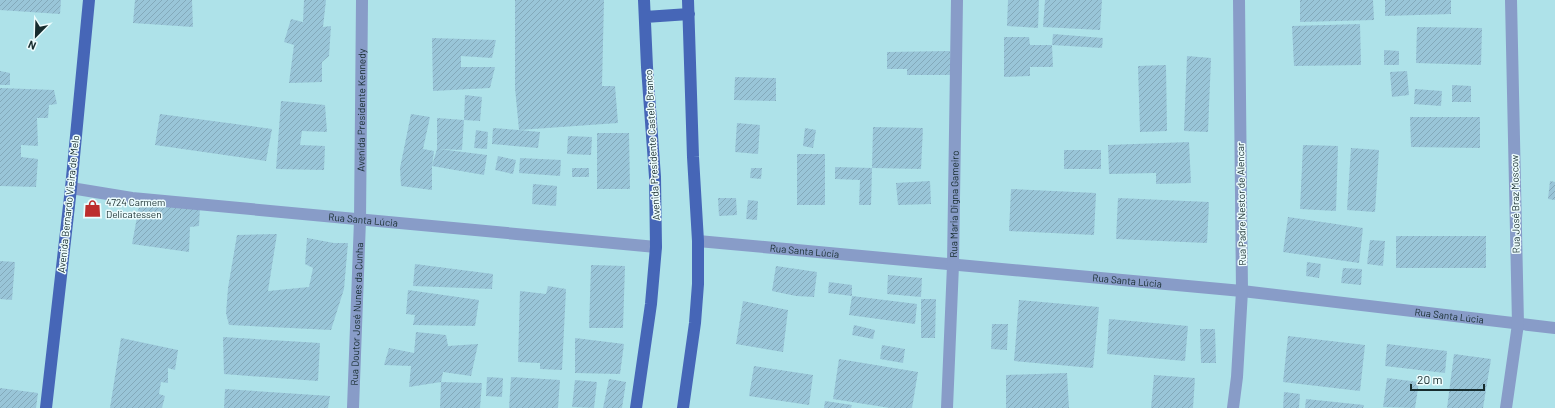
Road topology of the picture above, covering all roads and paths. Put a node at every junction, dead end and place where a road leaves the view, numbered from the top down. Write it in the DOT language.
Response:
graph roads {
  1 [pos="89,0"];
  2 [pos="362,0"];
  3 [pos="644,0"];
  4 [pos="688,0"];
  5 [pos="957,0"];
  6 [pos="1239,0"];
  7 [pos="1511,0"];
  8 [pos="689,14"];
  9 [pos="646,17"];
  10 [pos="71,188"];
  11 [pos="360,220"];
  12 [pos="698,241"];
  13 [pos="656,247"];
  14 [pos="953,265"];
  15 [pos="1242,291"];
  16 [pos="1518,324"];
  17 [pos="1555,328"];
  18 [pos="46,408"];
  19 [pos="353,408"];
  20 [pos="636,408"];
  21 [pos="683,408"];
  22 [pos="947,408"];
  23 [pos="1233,408"];
  24 [pos="1506,408"];
  1 -- 10 [label="main road, Avenida Bernardo Vieira de Melo"];
  2 -- 11 [label="street, Avenida Presidente Kennedy"];
  3 -- 9 [label="main road, Avenida Presidente Castelo Branco"];
  4 -- 8 [label="main road"];
  5 -- 14 [label="street, Rua Maria Digna Gameiro"];
  6 -- 15 [label="street, Rua Padre Nestor de Alencar"];
  7 -- 16 [label="street, Rua José Braz Moscow"];
  8 -- 9 [label="main road"];
  8 -- 12 [label="main road"];
  9 -- 13 [label="main road, Avenida Presidente Castelo Branco"];
  10 -- 11 [label="street, Rua Santa Lúcia"];
  10 -- 18 [label="main road, Avenida Bernardo Vieira de Melo"];
  11 -- 13 [label="street, Rua Santa Lúcia"];
  11 -- 19 [label="street, Rua Doutor José Nunes da Cunha"];
  12 -- 14 [label="street, Rua Santa Lúcia"];
  12 -- 21 [label="main road"];
  13 -- 20 [label="main road, Avenida Presidente Castelo Branco"];
  14 -- 15 [label="street, Rua Santa Lúcia"];
  14 -- 22 [label="street, Rua Maria Digna Gameiro"];
  15 -- 16 [label="street, Rua Santa Lúcia"];
  15 -- 23 [label="street, Rua Padre Nestor de Alencar"];
  16 -- 17 [label="street, Rua Santa Lúcia"];
  16 -- 24 [label="street, Rua José Braz Moscow"];
}
